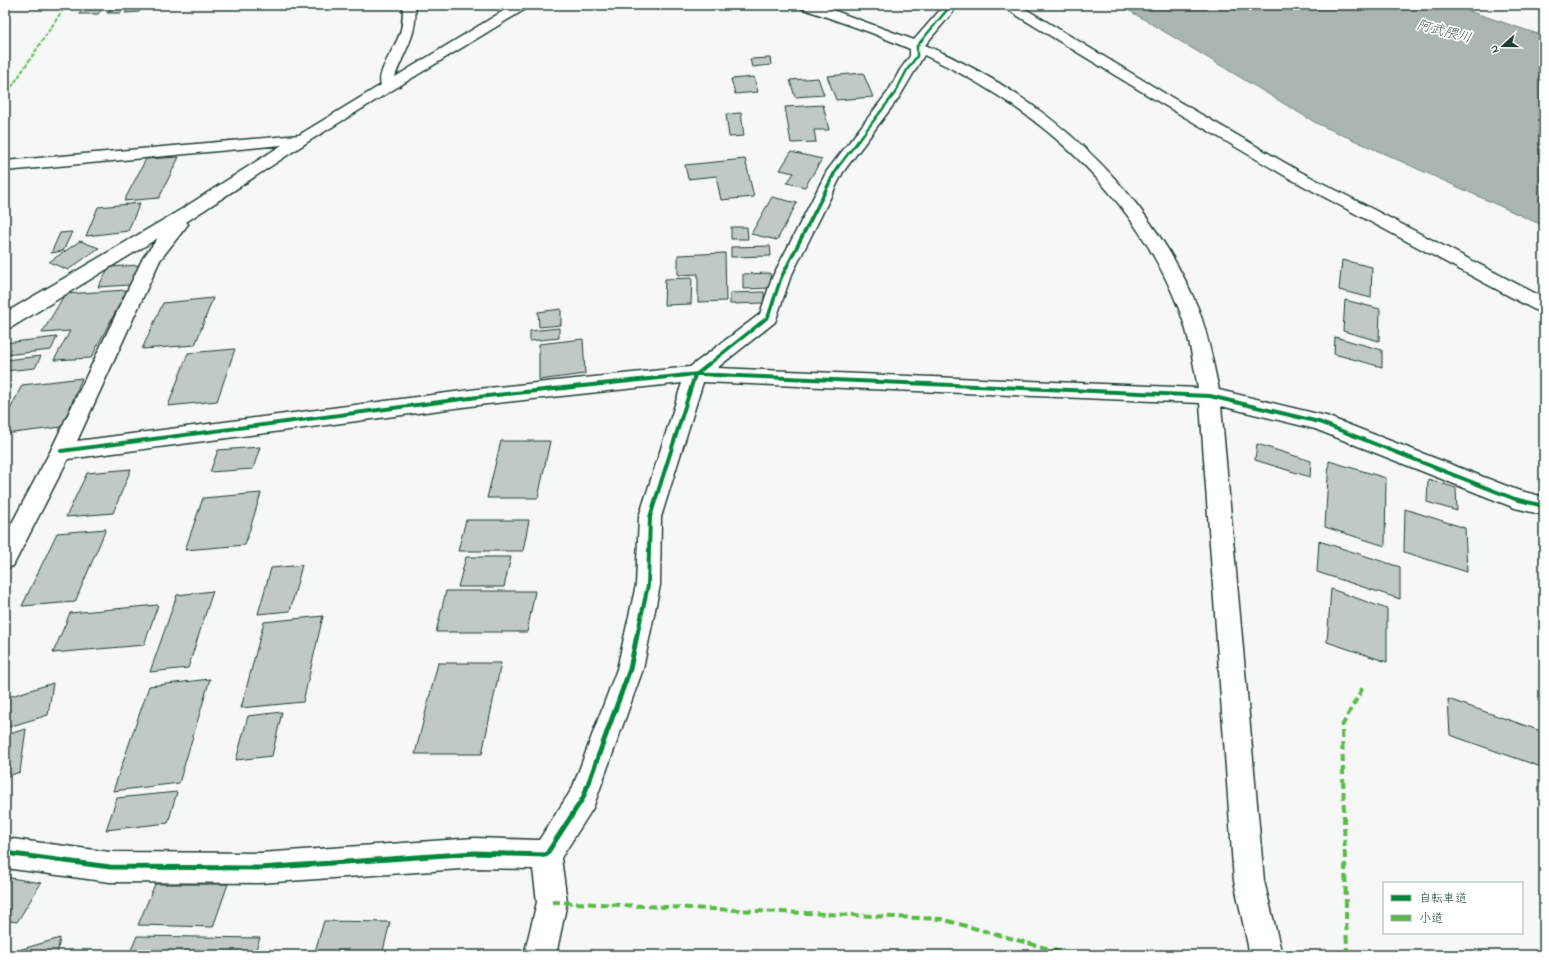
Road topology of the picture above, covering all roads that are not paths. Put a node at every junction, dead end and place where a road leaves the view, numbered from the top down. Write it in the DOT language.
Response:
graph roads {
  1 [pos="409,5"];
  2 [pos="522,5"];
  3 [pos="806,5"];
  4 [pos="949,5"];
  5 [pos="1010,5"];
  6 [pos="917,46"];
  7 [pos="389,86"];
  8 [pos="304,138"];
  9 [pos="5,166"];
  10 [pos="188,213"];
  11 [pos="1544,306"];
  12 [pos="5,322"];
  13 [pos="695,374"];
  14 [pos="1210,396"];
  15 [pos="61,451"];
  16 [pos="1544,506"];
  17 [pos="5,559"];
  18 [pos="5,853"];
  19 [pos="546,855"];
  20 [pos="540,955"];
  21 [pos="1266,955"];
  1 -- 7 [label="street"];
  2 -- 7 [label="street"];
  3 -- 6 [label="street"];
  4 -- 6 [label="street"];
  5 -- 11 [label="street"];
  6 -- 13 [label="street"];
  6 -- 14 [label="street"];
  7 -- 8 [label="street"];
  8 -- 9 [label="street"];
  8 -- 10 [label="street"];
  10 -- 12 [label="street"];
  10 -- 15 [label="street"];
  13 -- 14 [label="street"];
  13 -- 15 [label="street"];
  13 -- 19 [label="street"];
  14 -- 16 [label="street"];
  14 -- 21 [label="street"];
  15 -- 17 [label="street"];
  18 -- 19 [label="street"];
  19 -- 20 [label="street"];
}
